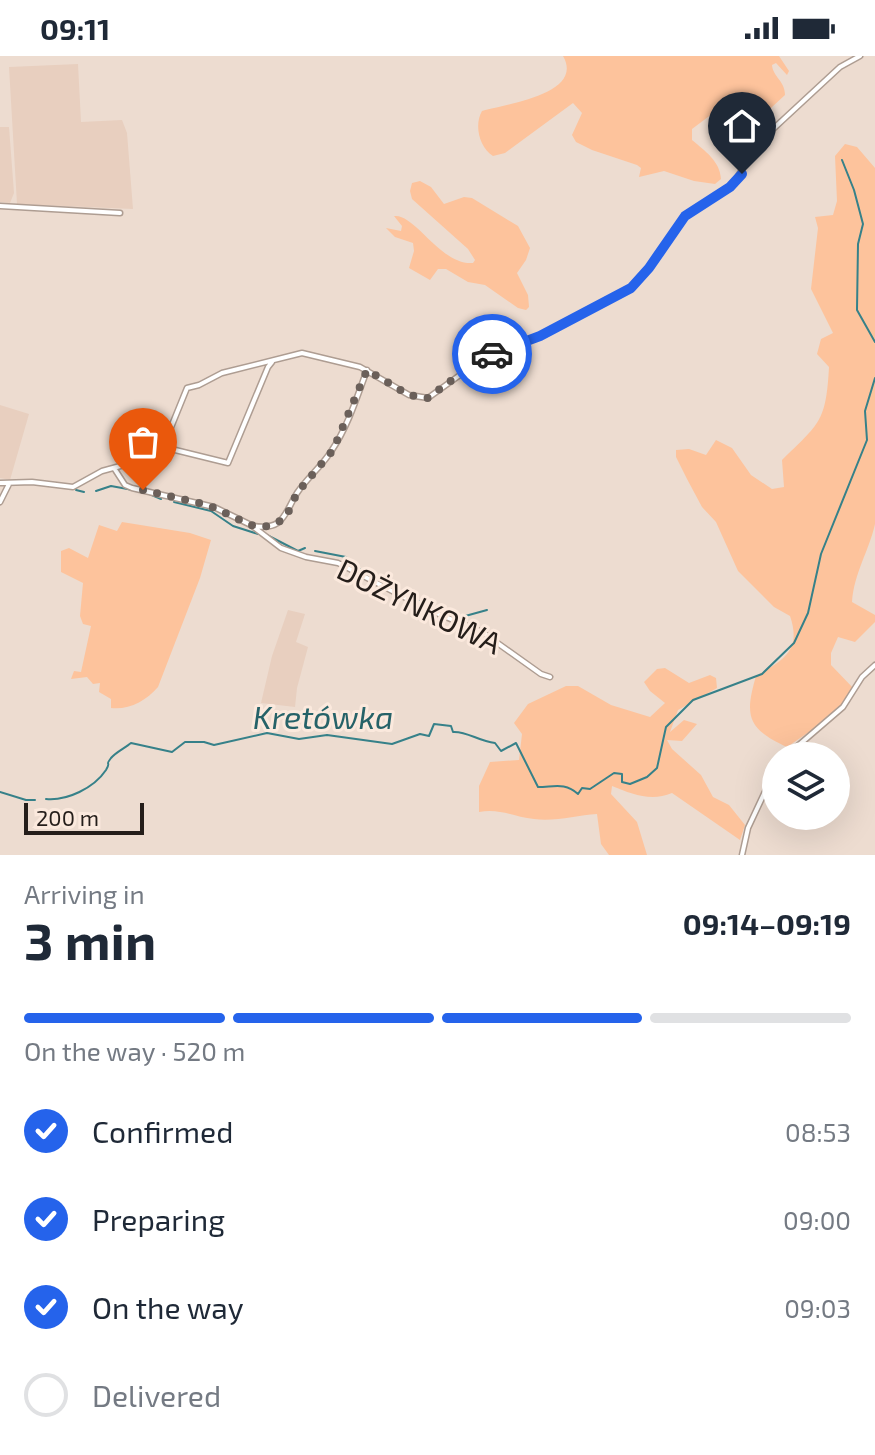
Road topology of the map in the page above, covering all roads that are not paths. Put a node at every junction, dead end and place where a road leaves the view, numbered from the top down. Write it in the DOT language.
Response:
graph roads {
  1 [pos="860,56"];
  2 [pos="0,206"];
  3 [pos="120,213"];
  4 [pos="274,360"];
  5 [pos="367,370"];
  6 [pos="163,447"];
  7 [pos="114,468"];
  8 [pos="0,483"];
  9 [pos="9,484"];
  10 [pos="0,502"];
  11 [pos="251,525"];
  12 [pos="875,665"];
  13 [pos="550,677"];
  14 [pos="802,742"];
  15 [pos="762,798"];
  16 [pos="742,855"];
  1 -- 5 [label="street"];
  2 -- 3 [label="street"];
  4 -- 5 [label="street"];
  4 -- 6 [label="street"];
  4 -- 6 [label="street"];
  5 -- 11 [label="street"];
  6 -- 7 [label="street"];
  7 -- 9 [label="street"];
  7 -- 11 [label="street, DOŻYNKOWA"];
  8 -- 9 [label="street"];
  9 -- 10 [label="street"];
  11 -- 13 [label="street, DOŻYNKOWA"];
  12 -- 14 [label="street"];
  15 -- 16 [label="street"];
}
